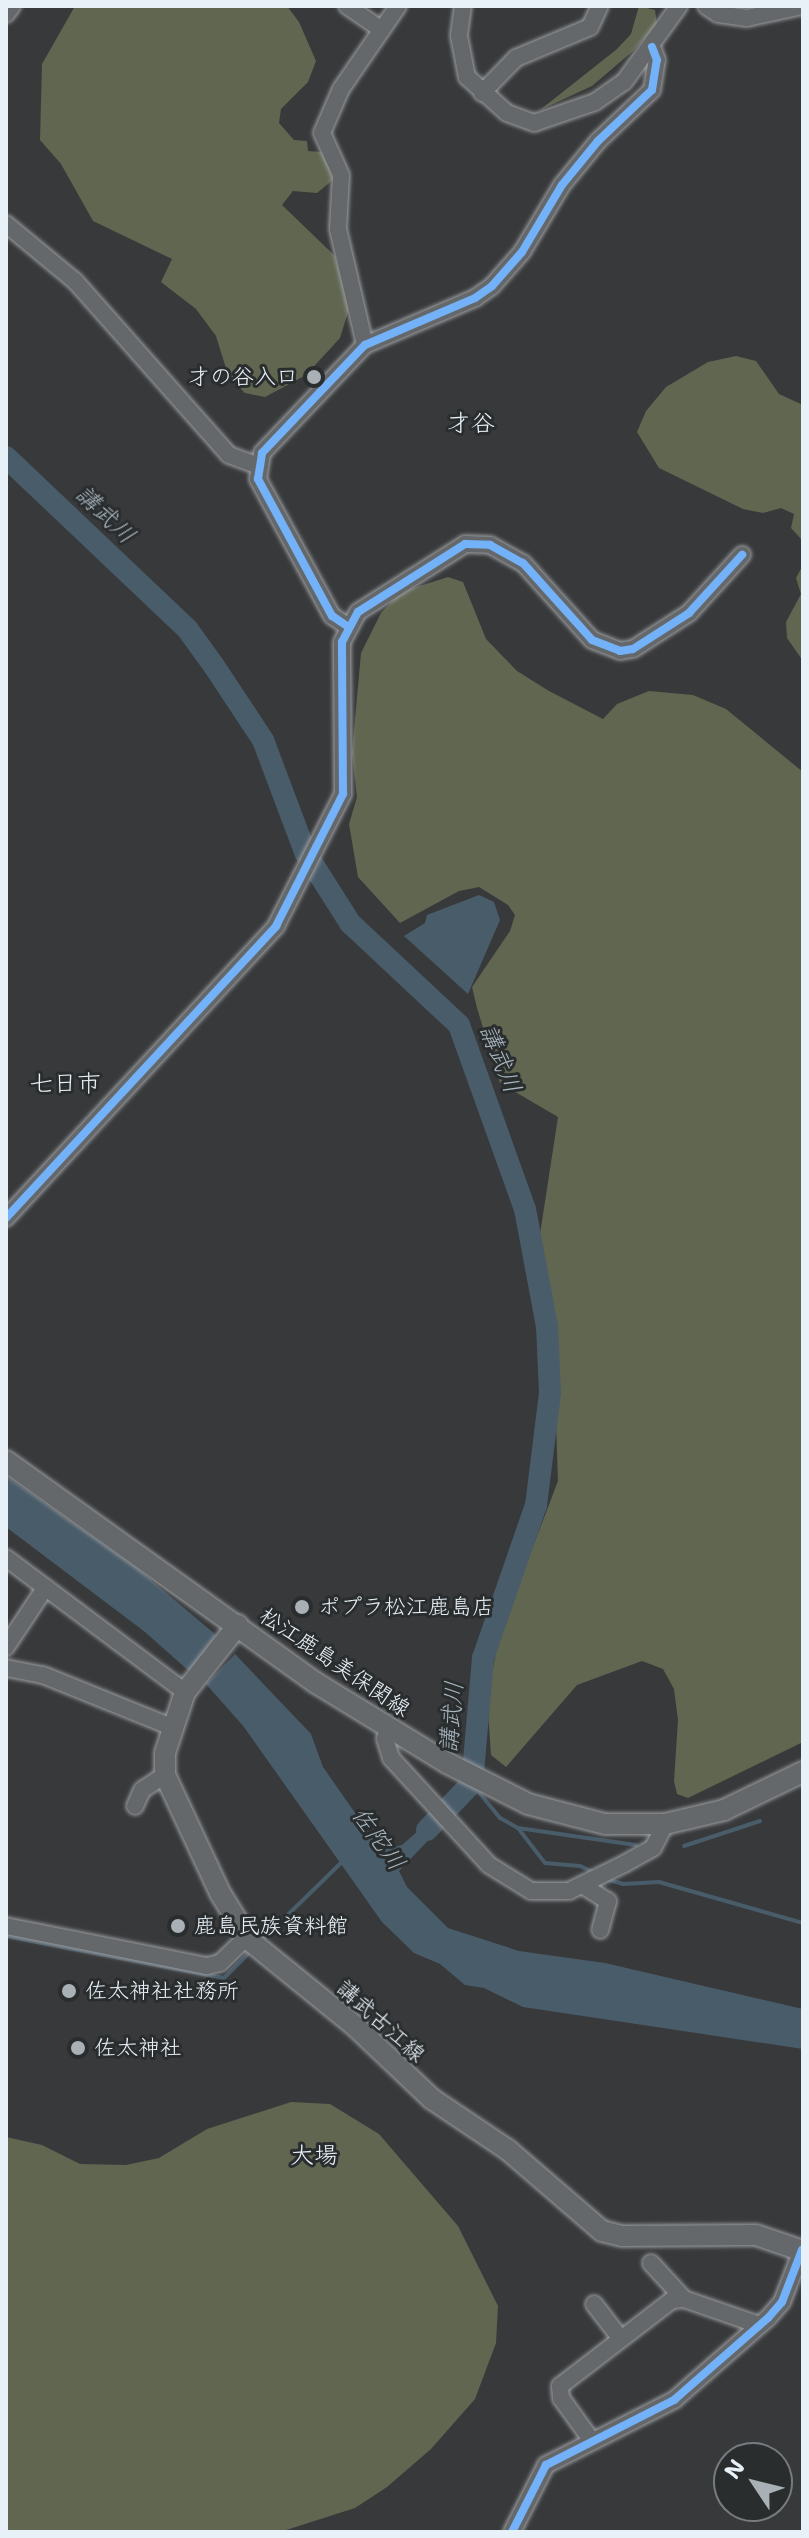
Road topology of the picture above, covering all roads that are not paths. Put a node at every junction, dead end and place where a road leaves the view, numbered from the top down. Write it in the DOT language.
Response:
graph roads {
  1 [pos="12,6"];
  2 [pos="347,6"];
  3 [pos="398,6"];
  4 [pos="600,6"];
  5 [pos="679,6"];
  6 [pos="706,6"];
  7 [pos="803,6"];
  8 [pos="461,7"];
  9 [pos="6,14"];
  10 [pos="382,30"];
  11 [pos="652,47"];
  12 [pos="482,93"];
  13 [pos="6,224"];
  14 [pos="365,345"];
  15 [pos="256,465"];
  16 [pos="742,555"];
  17 [pos="347,626"];
  18 [pos="6,1218"];
  19 [pos="6,1461"];
  20 [pos="6,1558"];
  21 [pos="45,1588"];
  22 [pos="233,1632"];
  23 [pos="6,1647"];
  24 [pos="6,1668"];
  25 [pos="189,1685"];
  26 [pos="172,1727"];
  27 [pos="388,1728"];
  28 [pos="803,1772"];
  29 [pos="165,1775"];
  30 [pos="135,1806"];
  31 [pos="665,1824"];
  32 [pos="582,1885"];
  33 [pos="6,1926"];
  34 [pos="600,1930"];
  35 [pos="252,1943"];
  36 [pos="802,2250"];
  37 [pos="651,2263"];
  38 [pos="684,2299"];
  39 [pos="594,2304"];
  40 [pos="759,2325"];
  41 [pos="621,2339"];
  42 [pos="592,2441"];
  43 [pos="512,2532"];
  1 -- 9 [label="street"];
  2 -- 10 [label="street"];
  3 -- 10 [label="street"];
  4 -- 12 [label="street"];
  5 -- 11 [label="street"];
  6 -- 7 [label="street"];
  8 -- 12 [label="street"];
  10 -- 14 [label="street"];
  11 -- 12 [label="street"];
  11 -- 14 [label="street"];
  13 -- 15 [label="street"];
  14 -- 15 [label="street"];
  15 -- 17 [label="street"];
  16 -- 17 [label="street"];
  17 -- 18 [label="street"];
  19 -- 22 [label="main road, 松江鹿島美保関線"];
  20 -- 21 [label="street"];
  21 -- 23 [label="street"];
  21 -- 25 [label="street"];
  22 -- 25 [label="main road"];
  22 -- 27 [label="main road, 松江鹿島美保関線"];
  24 -- 26 [label="street"];
  25 -- 26 [label="main road"];
  26 -- 29 [label="main road"];
  27 -- 31 [label="main road, 松江鹿島美保関線"];
  27 -- 32 [label="street"];
  28 -- 31 [label="main road, 松江鹿島美保関線"];
  29 -- 30 [label="street"];
  29 -- 35 [label="main road, 講武古江線"];
  31 -- 32 [label="street"];
  32 -- 34 [label="street"];
  33 -- 35 [label="street"];
  35 -- 36 [label="main road, 講武古江線"];
  36 -- 40 [label="street"];
  37 -- 38 [label="street"];
  38 -- 40 [label="street"];
  38 -- 41 [label="street"];
  39 -- 41 [label="street"];
  40 -- 42 [label="street"];
  41 -- 42 [label="street"];
  42 -- 43 [label="street"];
}
